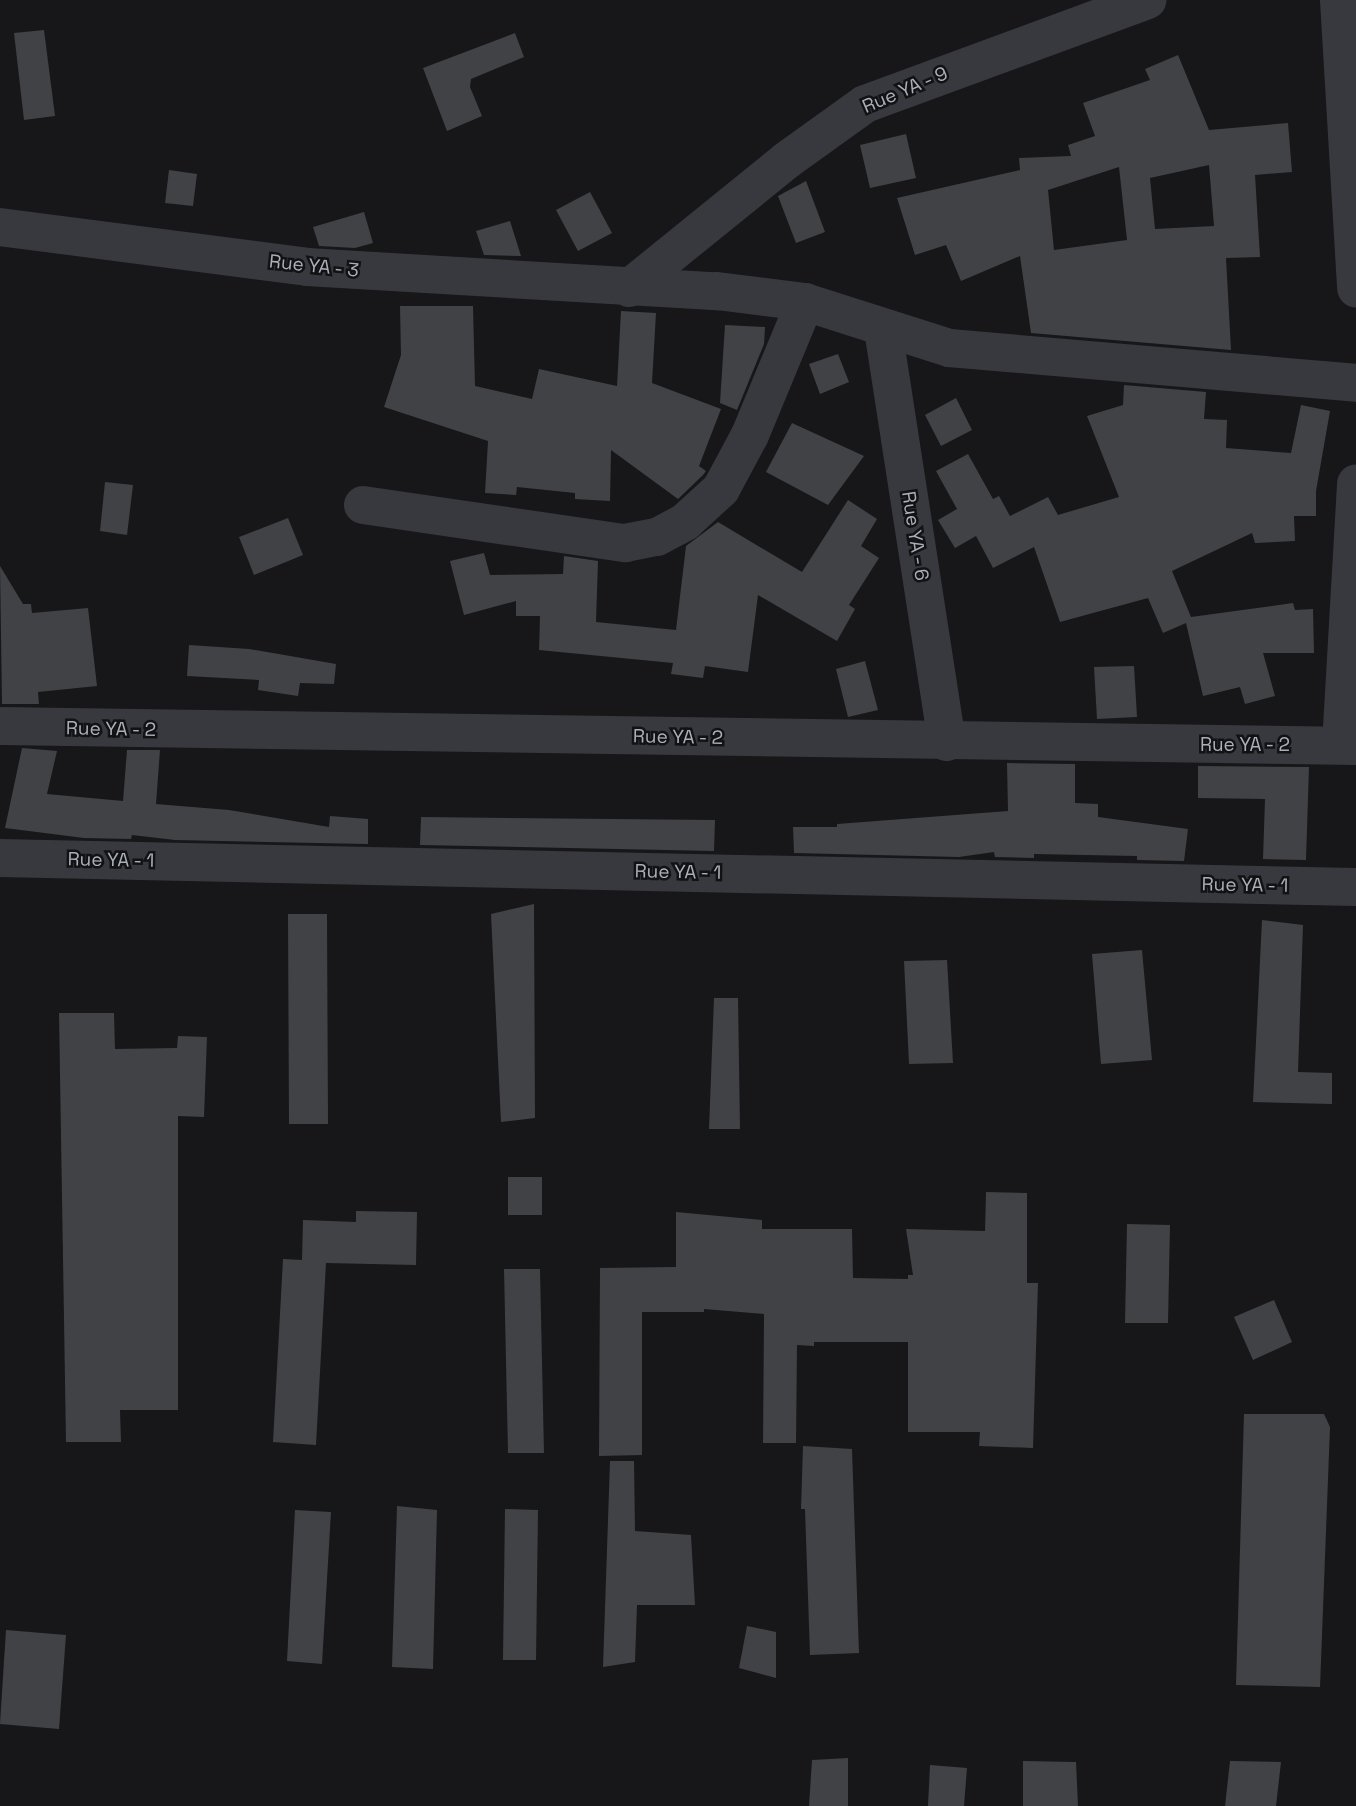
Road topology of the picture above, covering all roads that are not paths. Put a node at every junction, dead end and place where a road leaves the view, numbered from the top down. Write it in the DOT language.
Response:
graph roads {
  1 [pos="1147,0"];
  2 [pos="1339,0"];
  3 [pos="0,227"];
  4 [pos="629,288"];
  5 [pos="1356,289"];
  6 [pos="805,302"];
  7 [pos="883,329"];
  8 [pos="1356,383"];
  9 [pos="1356,483"];
  10 [pos="363,505"];
  11 [pos="0,726"];
  12 [pos="947,742"];
  13 [pos="1349,746"];
  14 [pos="0,858"];
  15 [pos="1356,887"];
  1 -- 4 [label="street, Rue YA - 9"];
  2 -- 5 [label="street"];
  3 -- 4 [label="street, Rue YA - 3"];
  4 -- 6 [label="street, Rue YA - 3"];
  6 -- 7 [label="street, Rue YA - 3"];
  6 -- 10 [label="street"];
  7 -- 8 [label="street, Rue YA - 3"];
  7 -- 12 [label="street, Rue YA - 6"];
  9 -- 13 [label="street"];
  11 -- 12 [label="street, Rue YA - 2"];
  12 -- 13 [label="street, Rue YA - 2"];
  14 -- 15 [label="street, Rue YA - 1"];
}
